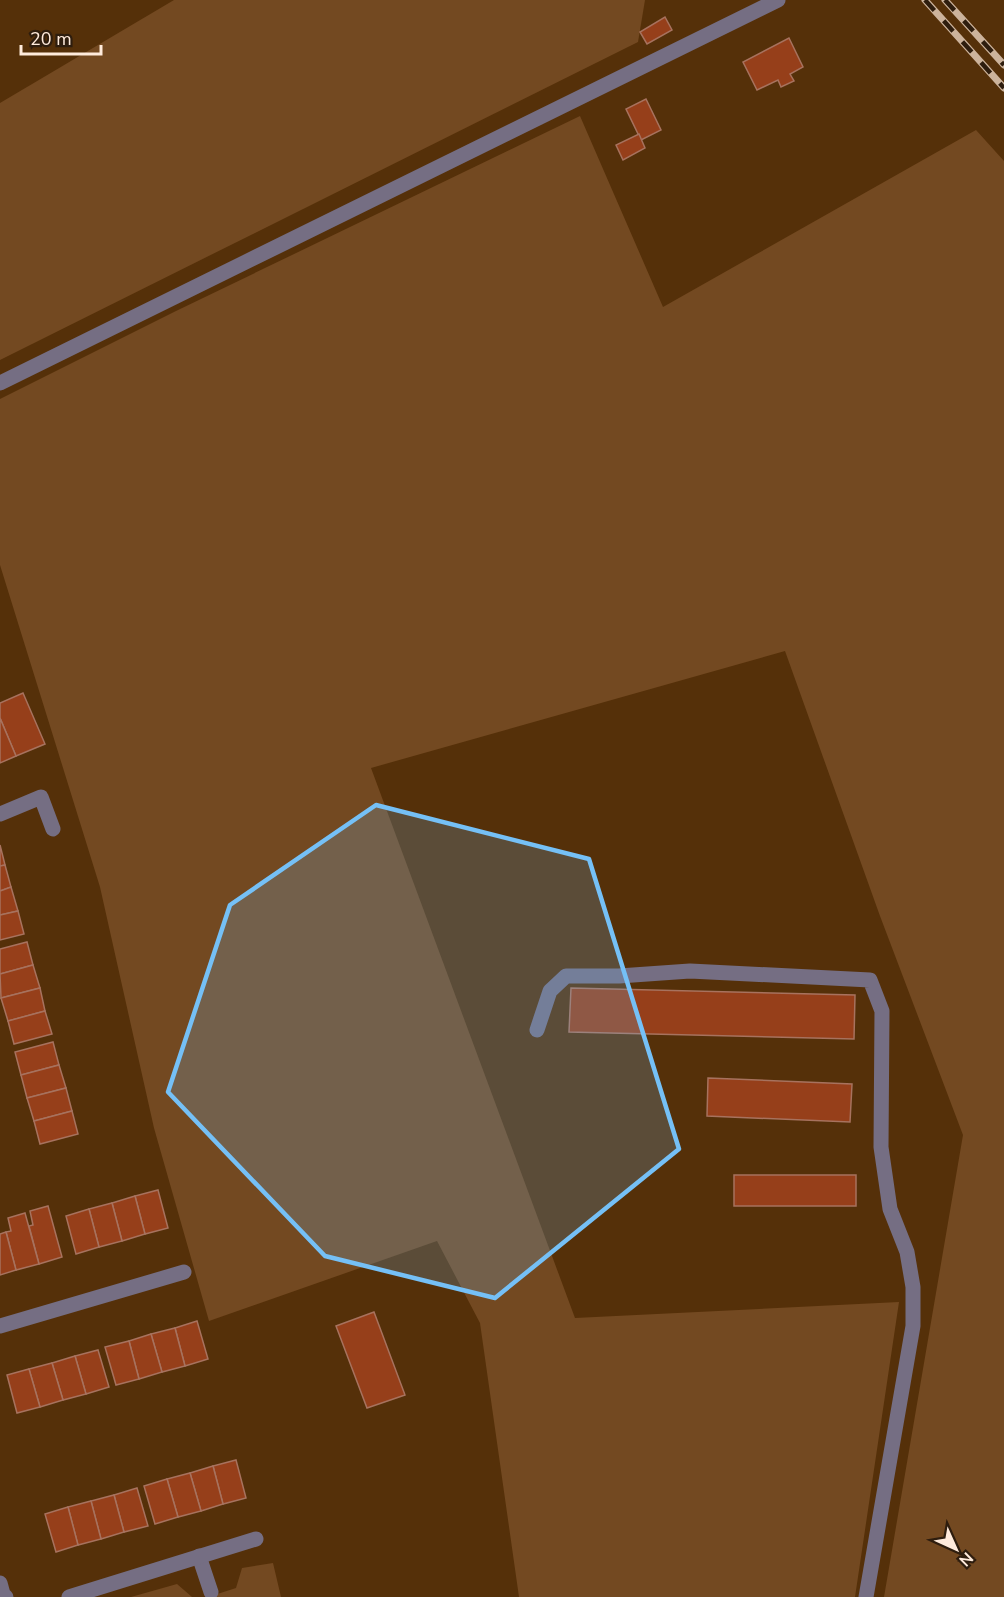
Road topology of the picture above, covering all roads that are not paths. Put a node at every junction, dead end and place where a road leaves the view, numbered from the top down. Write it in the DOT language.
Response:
graph roads {
  1 [pos="778,0"];
  2 [pos="0,383"];
  3 [pos="0,814"];
  4 [pos="52,829"];
  5 [pos="537,1030"];
  6 [pos="184,1272"];
  7 [pos="0,1326"];
  8 [pos="256,1539"];
  9 [pos="199,1556"];
  10 [pos="0,1583"];
  11 [pos="211,1592"];
  12 [pos="6,1597"];
  13 [pos="69,1597"];
  14 [pos="866,1597"];
  1 -- 2 [label="street"];
  3 -- 4 [label="street"];
  5 -- 14 [label="street"];
  6 -- 7 [label="street"];
  8 -- 9 [label="street"];
  9 -- 11 [label="street"];
  9 -- 13 [label="street"];
  10 -- 12 [label="street"];
}
